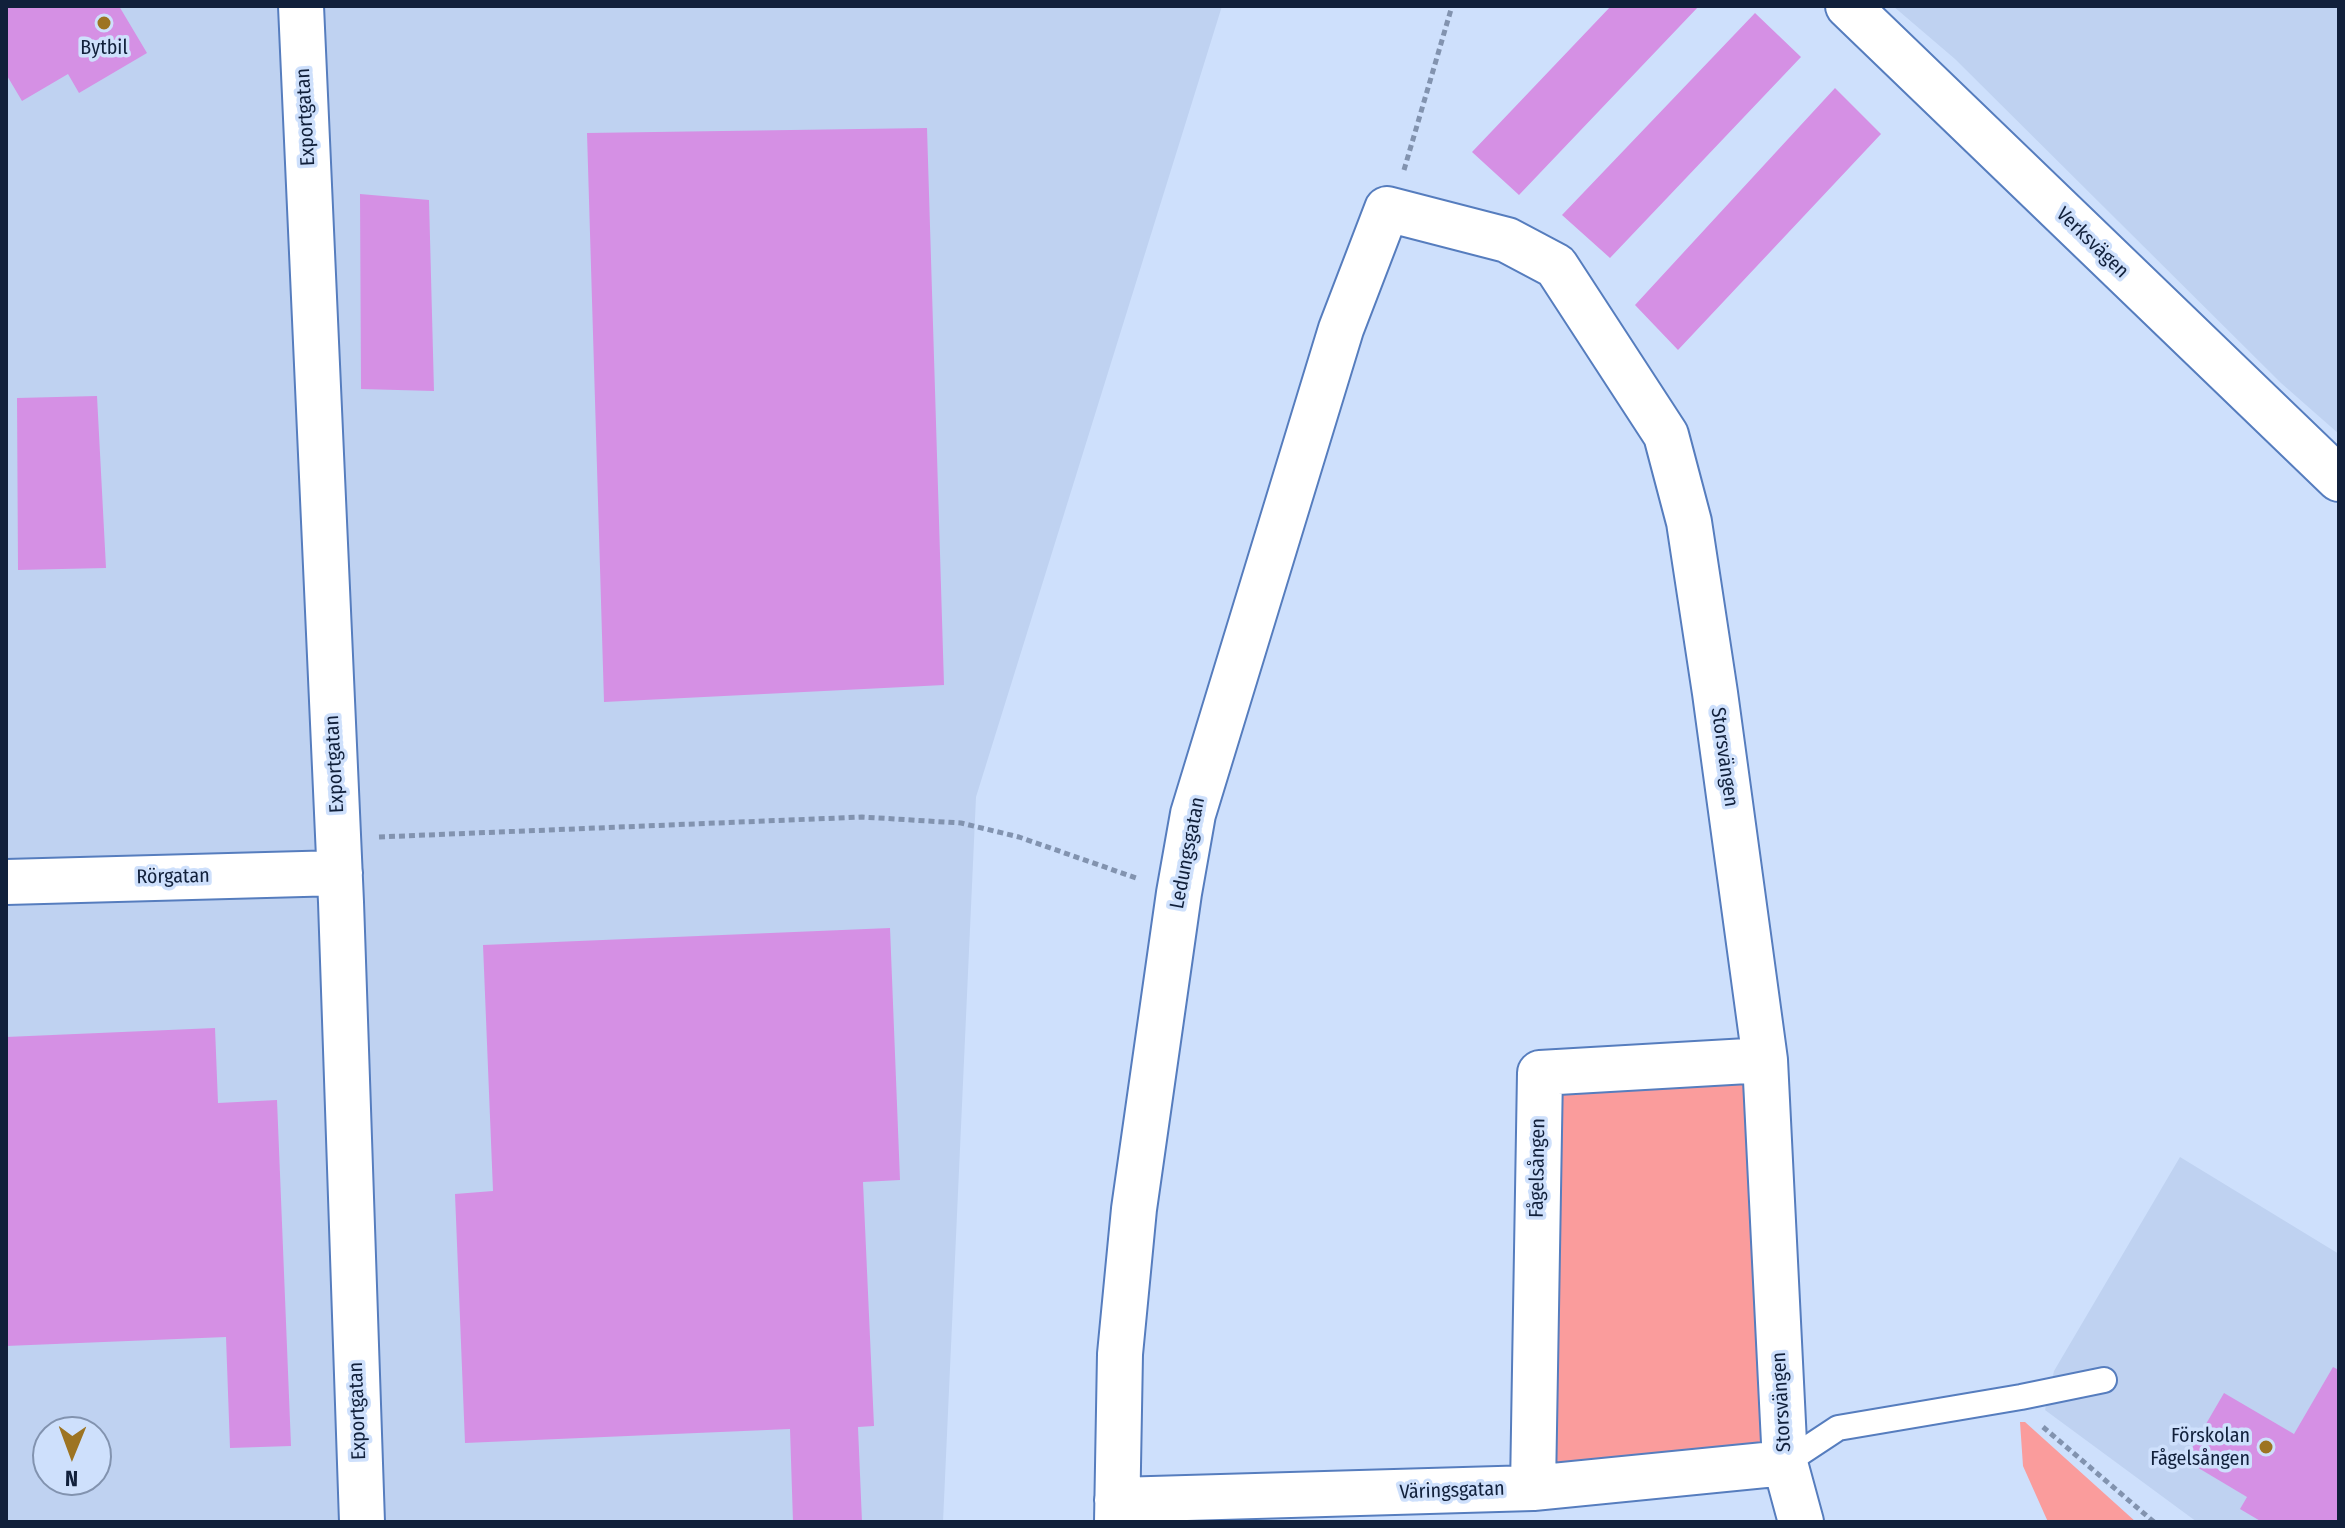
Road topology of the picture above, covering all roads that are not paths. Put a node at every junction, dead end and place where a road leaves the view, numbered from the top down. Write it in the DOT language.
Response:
graph roads {
  1 [pos="301,6"];
  2 [pos="1848,6"];
  3 [pos="1387,209"];
  4 [pos="2339,479"];
  5 [pos="339,856"];
  6 [pos="6,882"];
  7 [pos="1765,1060"];
  8 [pos="2104,1380"];
  9 [pos="1785,1463"];
  10 [pos="1533,1488"];
  11 [pos="1117,1511"];
  12 [pos="362,1522"];
  13 [pos="1801,1522"];
  1 -- 5 [label="street, Exportgatan"];
  2 -- 4 [label="street, Verksvägen"];
  3 -- 7 [label="street, Storsvängen"];
  3 -- 11 [label="street, Ledungsgatan"];
  5 -- 6 [label="street, Rörgatan"];
  5 -- 12 [label="street, Exportgatan"];
  7 -- 9 [label="street, Storsvängen"];
  7 -- 10 [label="street, Fågelsången"];
  8 -- 9 [label="lane, Storsvängen"];
  9 -- 10 [label="street, Väringsgatan"];
  9 -- 13 [label="street, Storsvängen"];
  10 -- 11 [label="street, Väringsgatan"];
}
